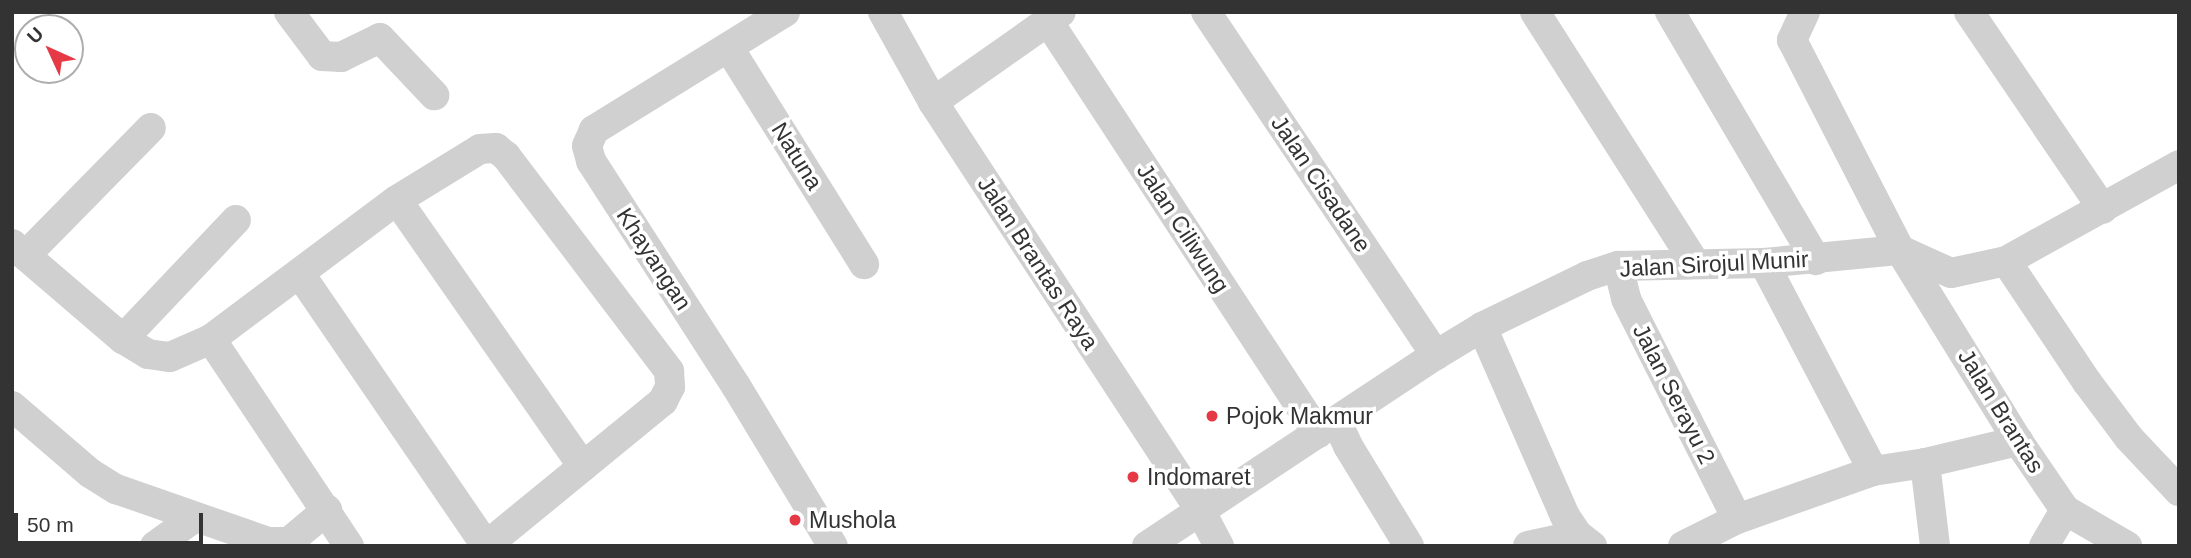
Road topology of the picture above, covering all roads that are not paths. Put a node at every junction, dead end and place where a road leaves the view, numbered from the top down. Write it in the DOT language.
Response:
graph roads {
  1 [pos="289,12"];
  2 [pos="785,12"];
  3 [pos="883,12"];
  4 [pos="1206,12"];
  5 [pos="1535,12"];
  6 [pos="1671,12"];
  7 [pos="1804,12"];
  8 [pos="1969,12"];
  9 [pos="1054,17"];
  10 [pos="729,48"];
  11 [pos="435,95"];
  12 [pos="933,102"];
  13 [pos="151,128"];
  14 [pos="2179,165"];
  15 [pos="397,200"];
  16 [pos="2103,209"];
  17 [pos="236,219"];
  18 [pos="19,250"];
  19 [pos="1900,250"];
  20 [pos="1816,260"];
  21 [pos="2007,261"];
  22 [pos="1695,263"];
  23 [pos="1765,263"];
  24 [pos="864,264"];
  25 [pos="1618,266"];
  26 [pos="300,274"];
  27 [pos="1482,327"];
  28 [pos="123,339"];
  29 [pos="211,339"];
  30 [pos="1436,355"];
  31 [pos="12,406"];
  32 [pos="1328,428"];
  33 [pos="2018,441"];
  34 [pos="1925,463"];
  35 [pos="583,467"];
  36 [pos="1872,471"];
  37 [pos="2179,491"];
  38 [pos="327,510"];
  39 [pos="1200,510"];
  40 [pos="2065,510"];
  41 [pos="195,517"];
  42 [pos="1737,519"];
  43 [pos="1585,540"];
  44 [pos="155,546"];
  45 [pos="349,546"];
  46 [pos="486,546"];
  47 [pos="833,546"];
  48 [pos="1147,546"];
  49 [pos="1219,546"];
  50 [pos="1409,546"];
  51 [pos="1528,546"];
  52 [pos="1683,546"];
  53 [pos="1936,546"];
  54 [pos="2044,546"];
  55 [pos="2127,546"];
  1 -- 11 [label="street"];
  2 -- 10 [label="street"];
  3 -- 12 [label="street, Jalan Brantas Raya"];
  4 -- 30 [label="street, Jalan Cisadane"];
  5 -- 22 [label="street"];
  6 -- 20 [label="street"];
  7 -- 19 [label="street, Jalan Brantas"];
  8 -- 16 [label="street"];
  9 -- 12 [label="street"];
  9 -- 32 [label="street, Jalan Ciliwung"];
  10 -- 24 [label="street, Natuna"];
  10 -- 47 [label="street, Khayangan"];
  12 -- 39 [label="street, Jalan Brantas Raya"];
  13 -- 18 [label="street"];
  14 -- 16 [label="street"];
  15 -- 26 [label="street"];
  15 -- 35 [label="street"];
  15 -- 35 [label="street"];
  16 -- 21 [label="street"];
  17 -- 28 [label="street"];
  18 -- 28 [label="street"];
  19 -- 20 [label="street, Jalan Sirojul Munir"];
  19 -- 21 [label="street"];
  19 -- 33 [label="street, Jalan Brantas"];
  20 -- 23 [label="street, Jalan Sirojul Munir"];
  21 -- 37 [label="street"];
  22 -- 23 [label="street, Jalan Sirojul Munir"];
  22 -- 25 [label="street, Jalan Sirojul Munir"];
  23 -- 36 [label="street"];
  25 -- 27 [label="street, Jalan Sirojul Munir"];
  25 -- 42 [label="street, Jalan Serayu 2"];
  26 -- 29 [label="street"];
  26 -- 46 [label="street"];
  27 -- 30 [label="street, Jalan Sirojul Munir"];
  27 -- 43 [label="street"];
  28 -- 29 [label="street"];
  29 -- 38 [label="street"];
  30 -- 32 [label="street, Jalan Sirojul Munir"];
  31 -- 41 [label="street"];
  32 -- 39 [label="street, Jalan Sirojul Munir"];
  32 -- 50 [label="street, Jalan Ciliwung"];
  33 -- 34 [label="street"];
  33 -- 40 [label="street, Jalan Brantas"];
  34 -- 36 [label="street"];
  34 -- 53 [label="street"];
  35 -- 46 [label="street"];
  36 -- 42 [label="street"];
  38 -- 41 [label="street"];
  38 -- 45 [label="street"];
  39 -- 48 [label="street, Jalan Sirojul Munir"];
  39 -- 49 [label="street, Jalan Brantas Raya"];
  40 -- 54 [label="street"];
  40 -- 55 [label="street, Jalan Brantas"];
  41 -- 44 [label="street"];
  42 -- 52 [label="street"];
  43 -- 51 [label="street"];
}
